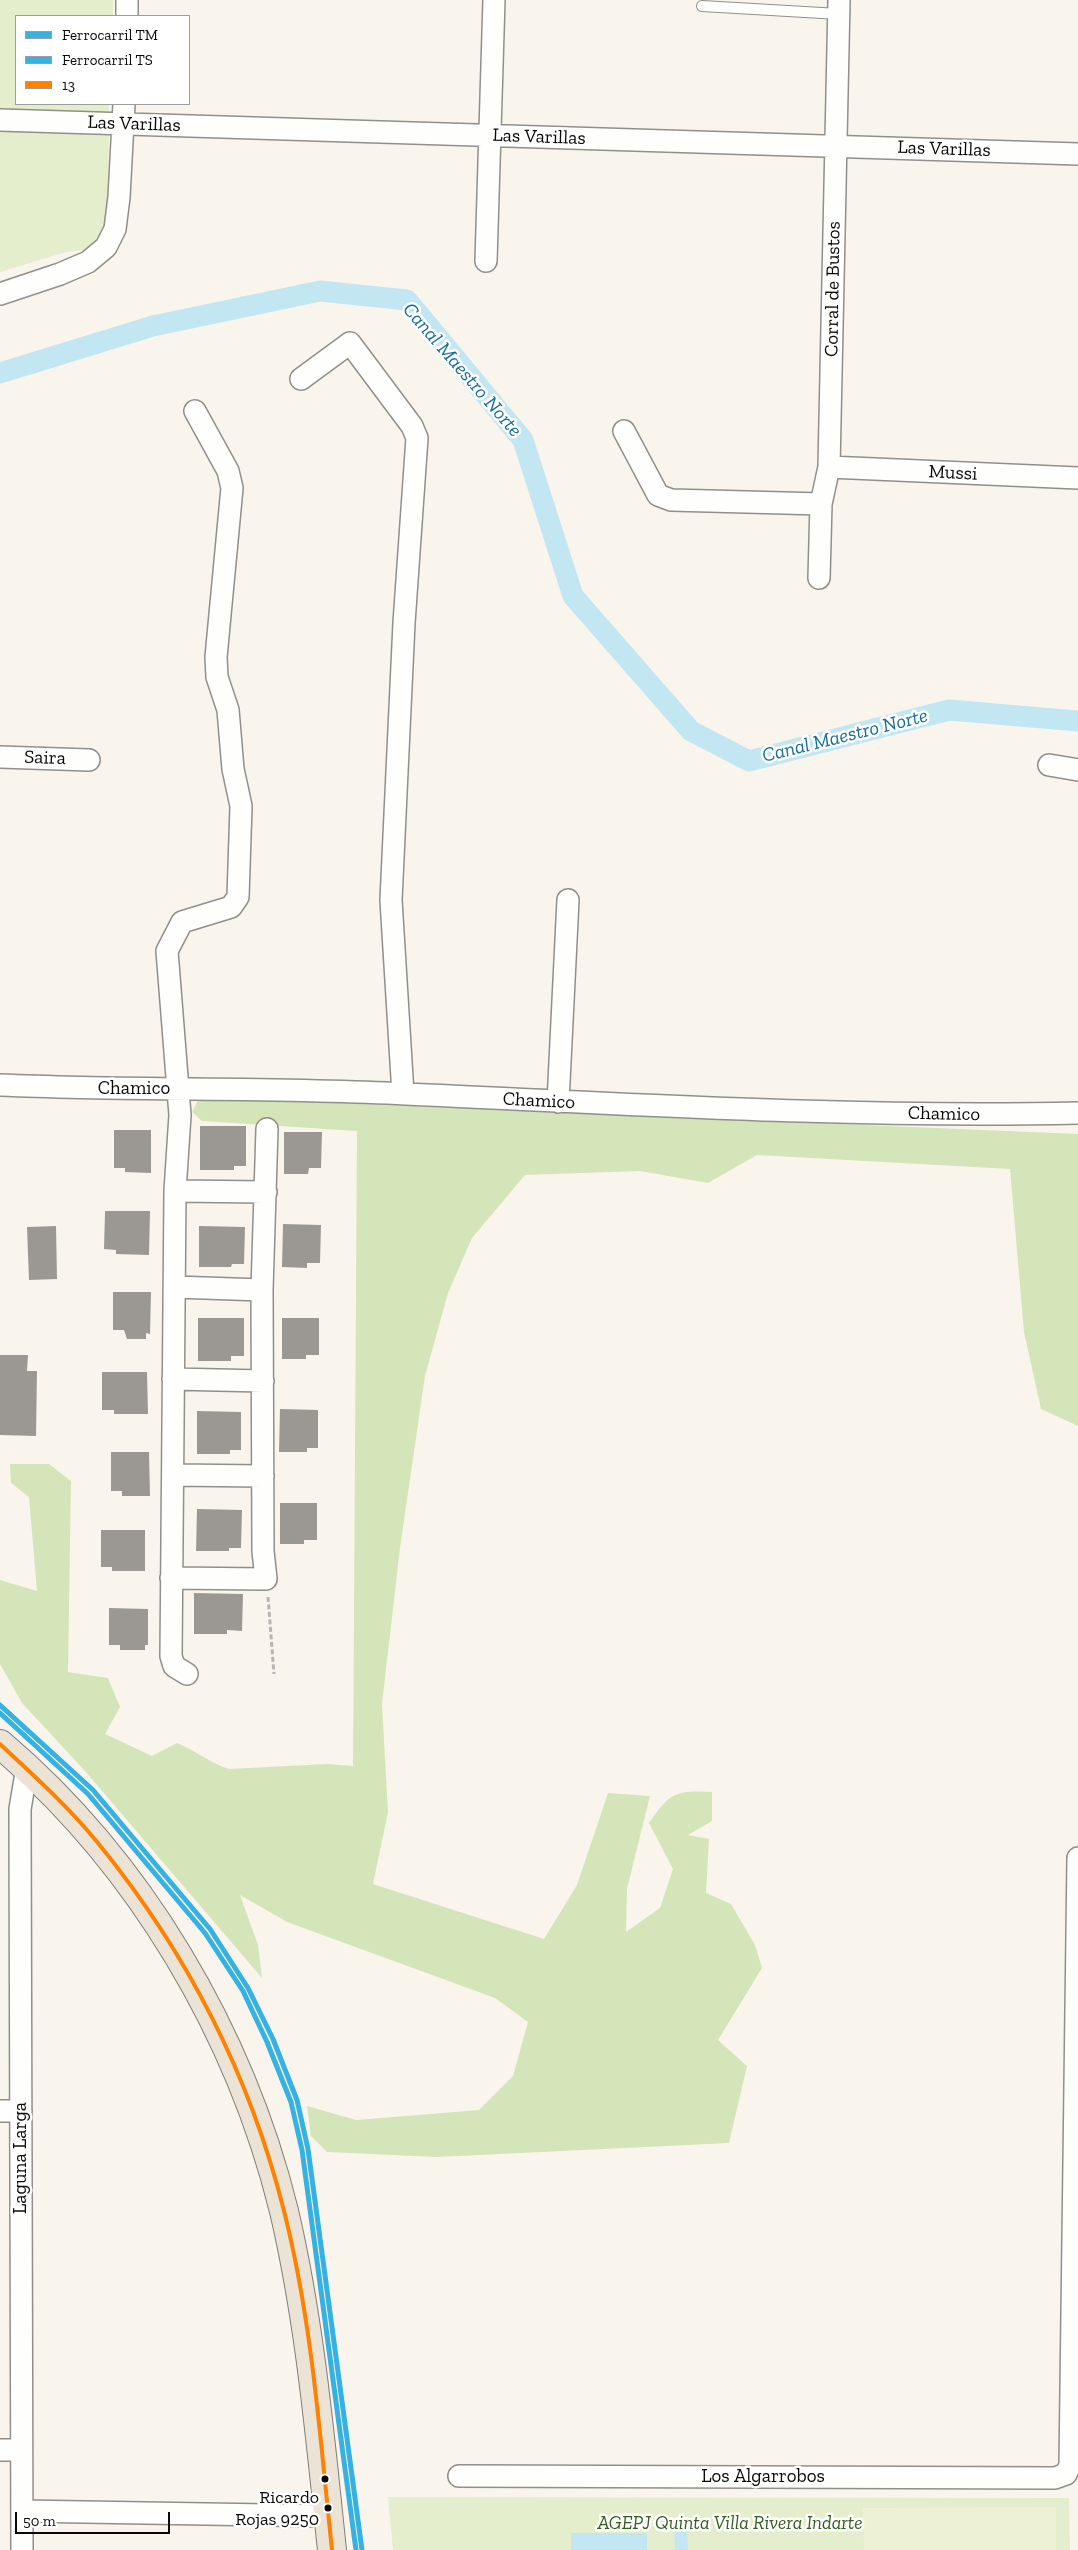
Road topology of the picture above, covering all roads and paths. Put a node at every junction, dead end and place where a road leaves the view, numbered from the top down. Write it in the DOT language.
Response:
graph roads {
  1 [pos="127,0"];
  2 [pos="494,0"];
  3 [pos="702,6"];
  4 [pos="839,7"];
  5 [pos="127,15"];
  6 [pos="124,114"];
  7 [pos="0,120"];
  8 [pos="490,135"];
  9 [pos="836,146"];
  10 [pos="1078,154"];
  11 [pos="486,261"];
  12 [pos="0,294"];
  13 [pos="301,379"];
  14 [pos="194,411"];
  15 [pos="624,431"];
  16 [pos="829,467"];
  17 [pos="1078,478"];
  18 [pos="821,504"];
  19 [pos="818,578"];
  20 [pos="0,757"];
  21 [pos="89,760"];
  22 [pos="1049,765"];
  23 [pos="1078,770"];
  24 [pos="568,900"];
  25 [pos="0,1084"];
  26 [pos="179,1089"];
  27 [pos="403,1094"];
  28 [pos="558,1102"];
  29 [pos="1078,1113"];
  30 [pos="267,1129"];
  31 [pos="175,1191"];
  32 [pos="266,1192"];
  33 [pos="175,1287"];
  34 [pos="262,1290"];
  35 [pos="173,1379"];
  36 [pos="263,1381"];
  37 [pos="173,1475"];
  38 [pos="263,1476"];
  39 [pos="172,1578"];
  40 [pos="266,1579"];
  41 [pos="187,1674"];
  42 [pos="274,1674"];
  43 [pos="9,1757"];
  44 [pos="1078,1858"];
  45 [pos="1077,2026"];
  46 [pos="0,2111"];
  47 [pos="21,2111"];
  48 [pos="1075,2307"];
  49 [pos="10,2450"];
  50 [pos="459,2476"];
  51 [pos="1072,2477"];
  52 [pos="22,2511"];
  53 [pos="329,2516"];
  54 [pos="22,2550"];
  55 [pos="332,2550"];
  1 -- 5 [label="street"];
  2 -- 8 [label="street"];
  3 -- 4 [label="lane"];
  4 -- 9 [label="street, Corral de Bustos"];
  6 -- 7 [label="street, Las Varillas"];
  6 -- 8 [label="street, Las Varillas"];
  6 -- 12 [label="street"];
  8 -- 9 [label="street, Las Varillas"];
  8 -- 11 [label="street"];
  9 -- 10 [label="street, Las Varillas"];
  9 -- 16 [label="street, Corral de Bustos"];
  13 -- 27 [label="street"];
  14 -- 26 [label="street"];
  15 -- 18 [label="street"];
  16 -- 17 [label="street, Mussi"];
  16 -- 18 [label="street, Corral de Bustos"];
  18 -- 19 [label="street, Corral de Bustos"];
  20 -- 21 [label="street, Saira"];
  22 -- 23 [label="street"];
  24 -- 28 [label="street"];
  25 -- 26 [label="street, Chamico"];
  26 -- 27 [label="street, Chamico"];
  26 -- 31 [label="street"];
  27 -- 28 [label="street, Chamico"];
  28 -- 29 [label="street, Chamico"];
  30 -- 32 [label="street"];
  31 -- 32 [label="street"];
  31 -- 33 [label="street"];
  32 -- 34 [label="street"];
  33 -- 34 [label="street"];
  33 -- 35 [label="street"];
  34 -- 36 [label="street"];
  35 -- 36 [label="street"];
  35 -- 37 [label="street"];
  36 -- 38 [label="street"];
  37 -- 38 [label="street"];
  37 -- 39 [label="street"];
  38 -- 40 [label="street"];
  39 -- 40 [label="street"];
  39 -- 41 [label="street"];
  40 -- 42 [label="path"];
  43 -- 47 [label="street, Laguna Larga"];
  43 -- 53 [label="main road"];
  44 -- 45 [label="street"];
  45 -- 48 [label="street"];
  46 -- 47 [label="street"];
  47 -- 49 [label="street, Laguna Larga"];
  48 -- 51 [label="street"];
  49 -- 52 [label="street, Laguna Larga"];
  50 -- 51 [label="street, Los Algarrobos"];
  52 -- 53 [label="street"];
  52 -- 54 [label="street, Laguna Larga"];
  53 -- 55 [label="main road"];
}
